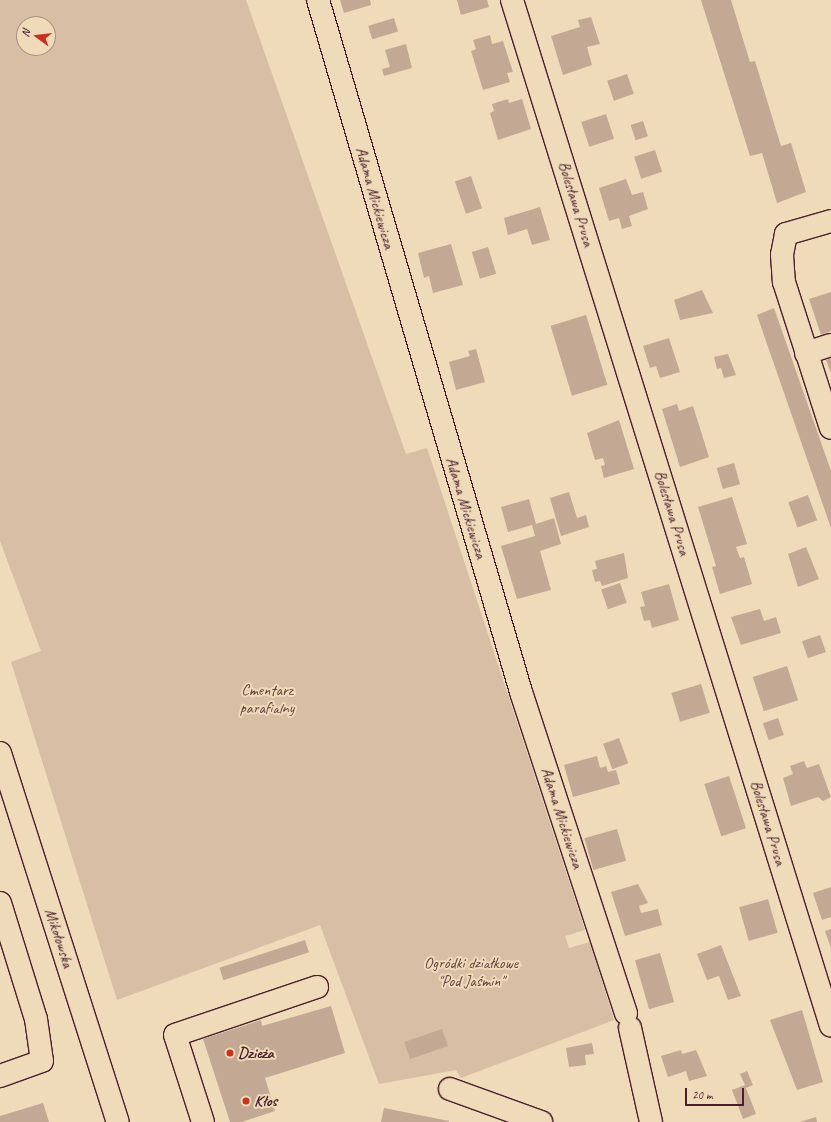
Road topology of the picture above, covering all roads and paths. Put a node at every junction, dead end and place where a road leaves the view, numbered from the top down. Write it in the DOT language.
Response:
graph roads {
  1 [pos="318,0"];
  2 [pos="512,0"];
  3 [pos="831,221"];
  4 [pos="831,345"];
  5 [pos="806,353"];
  6 [pos="830,421"];
  7 [pos="0,753"];
  8 [pos="7,803"];
  9 [pos="0,902"];
  10 [pos="317,987"];
  11 [pos="831,1026"];
  12 [pos="0,1076"];
  13 [pos="450,1089"];
  14 [pos="497,1115"];
  15 [pos="118,1122"];
  16 [pos="203,1122"];
  17 [pos="541,1122"];
  18 [pos="651,1122"];
  1 -- 18 [label="street, Adama Mickiewicza"];
  2 -- 11 [label="street, Bolesława Prusa"];
  3 -- 5 [label="street"];
  4 -- 5 [label="street"];
  5 -- 6 [label="street"];
  7 -- 8 [label="street, Mikołowska"];
  8 -- 15 [label="street, Mikołowska"];
  9 -- 12 [label="street"];
  10 -- 16 [label="street"];
  13 -- 14 [label="street"];
  14 -- 17 [label="street"];
}
